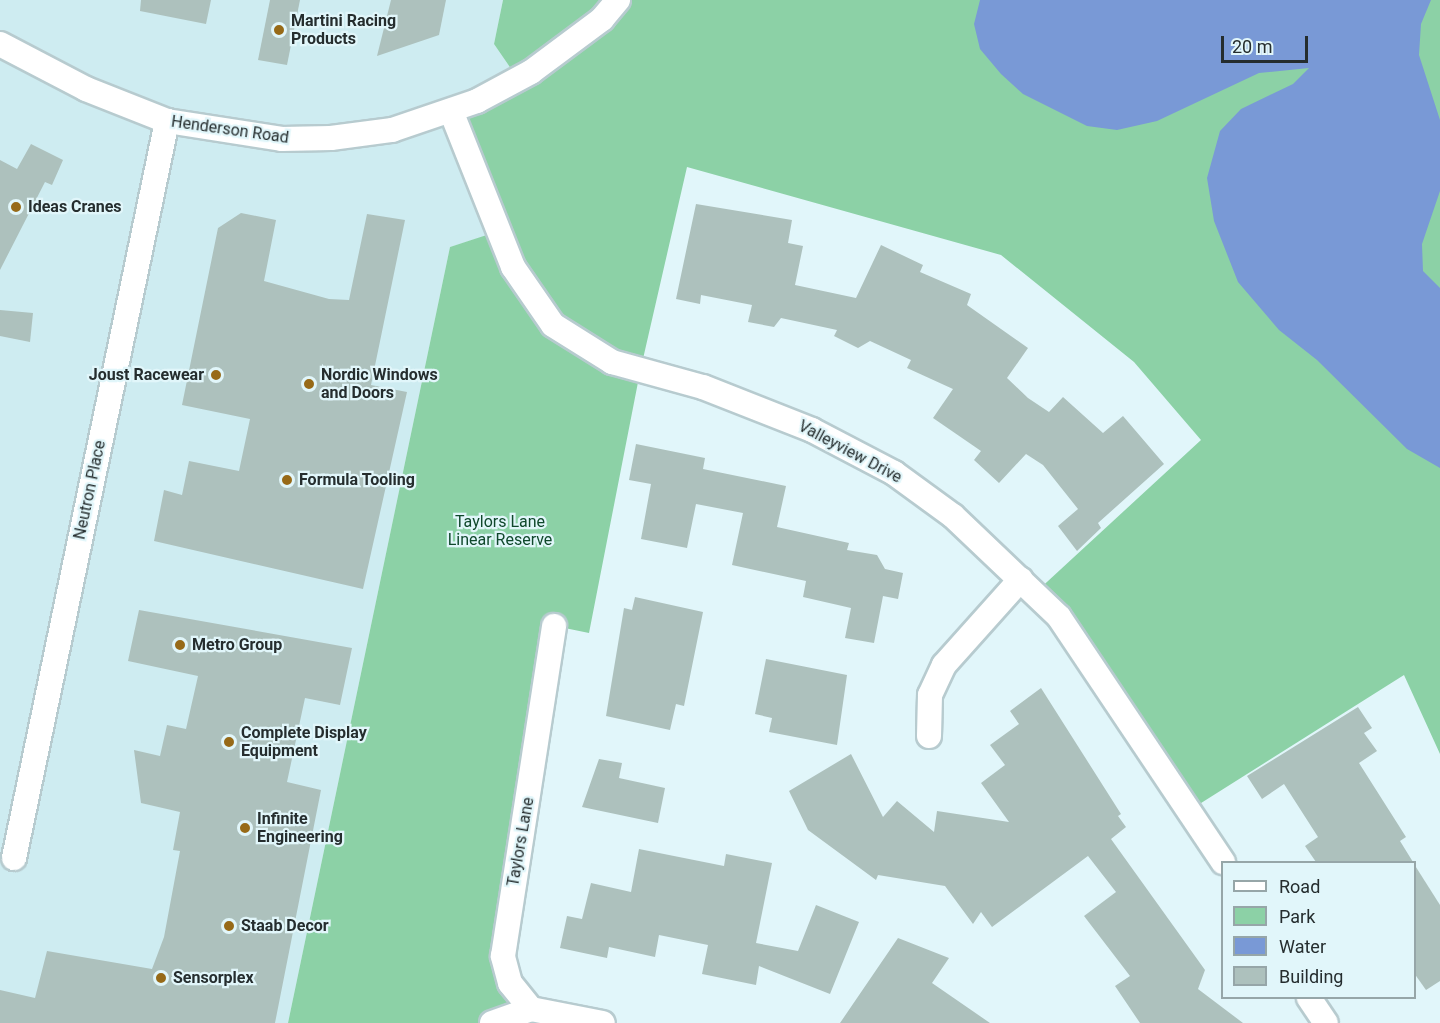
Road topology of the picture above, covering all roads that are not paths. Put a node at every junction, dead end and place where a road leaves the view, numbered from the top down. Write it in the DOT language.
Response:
graph roads {
  1 [pos="618,0"];
  2 [pos="0,44"];
  3 [pos="451,111"];
  4 [pos="167,121"];
  5 [pos="1021,579"];
  6 [pos="554,626"];
  7 [pos="929,736"];
  8 [pos="14,858"];
  9 [pos="1222,861"];
  10 [pos="1310,999"];
  11 [pos="531,1009"];
  12 [pos="492,1023"];
  13 [pos="603,1023"];
  14 [pos="1326,1023"];
  1 -- 3 [label="street, Henderson Road"];
  2 -- 4 [label="street, Henderson Road"];
  3 -- 4 [label="street, Henderson Road"];
  3 -- 5 [label="street, Valleyview Drive"];
  4 -- 8 [label="street, Neutron Place"];
  5 -- 7 [label="street"];
  5 -- 9 [label="street, Valleyview Drive"];
  6 -- 11 [label="street, Taylors Lane"];
  10 -- 14 [label="street"];
  11 -- 12 [label="street"];
  11 -- 13 [label="street"];
}
